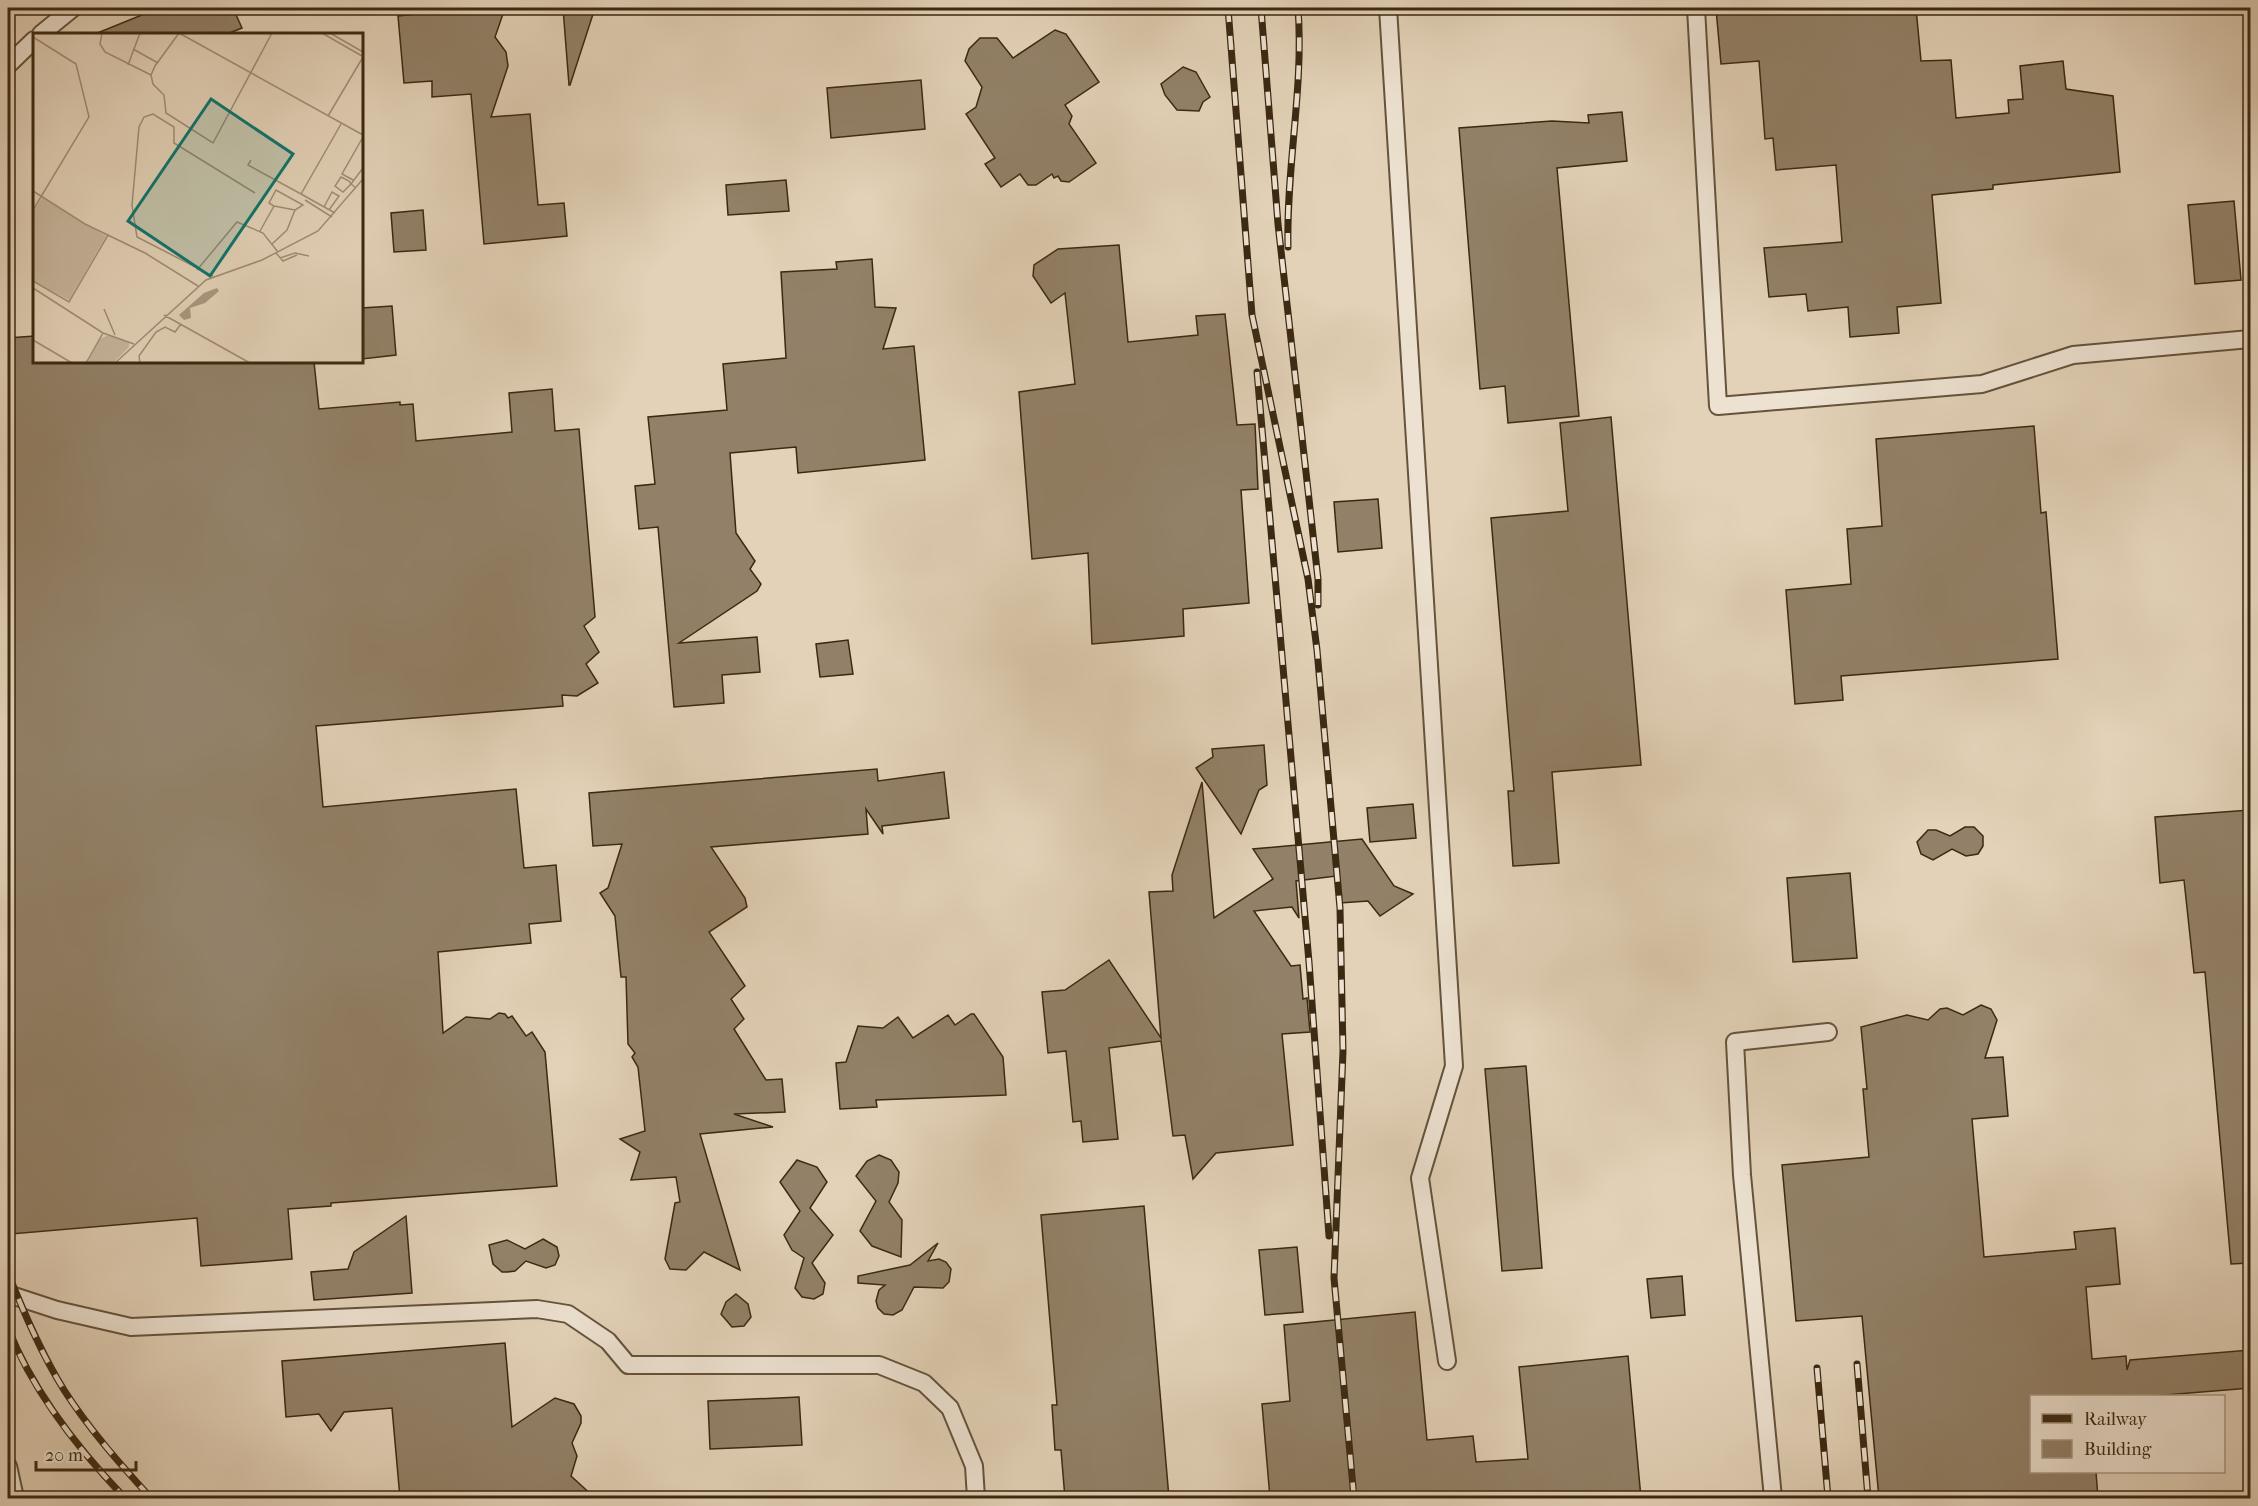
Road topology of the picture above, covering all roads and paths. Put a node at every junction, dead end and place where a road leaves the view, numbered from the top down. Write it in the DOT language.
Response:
graph roads {
  1 [pos="73,8"];
  2 [pos="1388,8"];
  3 [pos="1696,8"];
  4 [pos="42,33"];
  5 [pos="33,41"];
  6 [pos="8,65"];
  7 [pos="2250,339"];
  8 [pos="1828,1032"];
  9 [pos="8,1294"];
  10 [pos="1447,1361"];
  11 [pos="8,1466"];
  12 [pos="15,1498"];
  13 [pos="976,1498"];
  14 [pos="1773,1498"];
  1 -- 4 [label="lane"];
  2 -- 10 [label="lane"];
  3 -- 7 [label="lane"];
  5 -- 6 [label="lane"];
  8 -- 14 [label="lane"];
  9 -- 13 [label="lane"];
  11 -- 12 [label="lane"];
}
